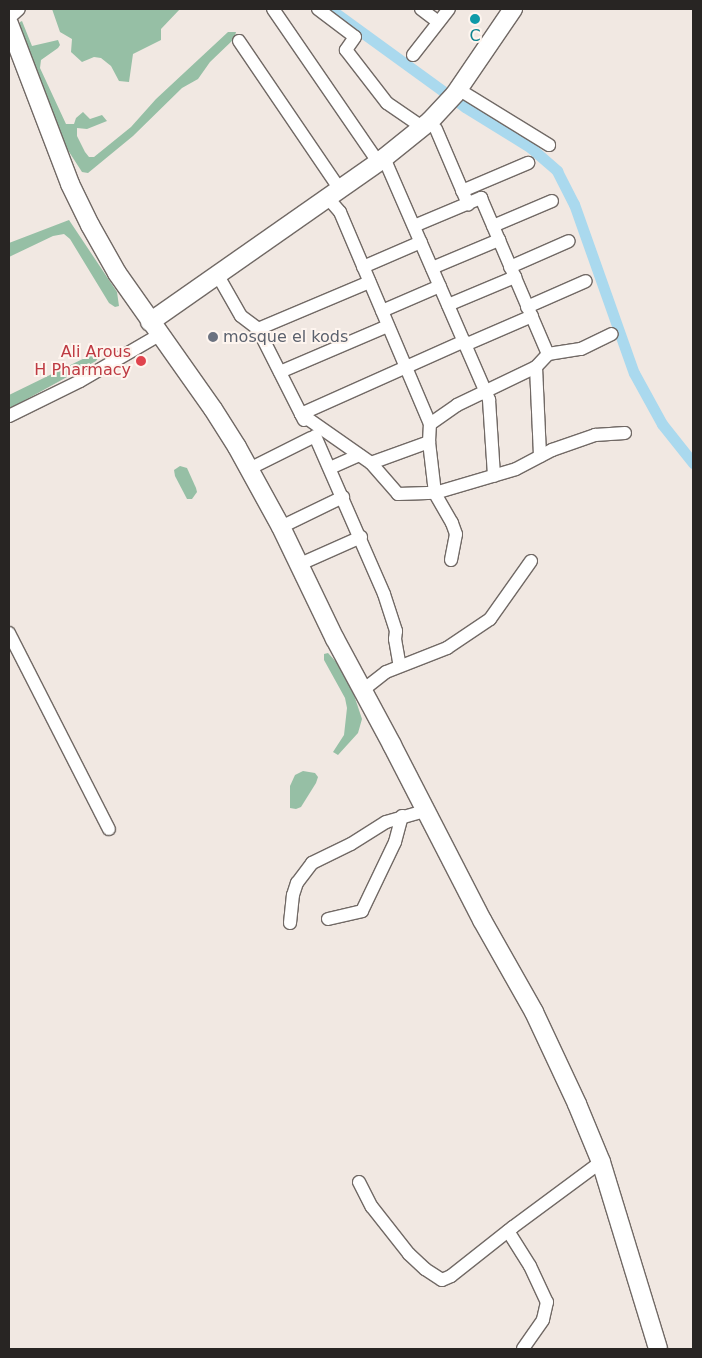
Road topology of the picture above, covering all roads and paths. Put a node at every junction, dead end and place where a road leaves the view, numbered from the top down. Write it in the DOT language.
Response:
graph roads {
  1 [pos="19,9"];
  2 [pos="273,9"];
  3 [pos="318,9"];
  4 [pos="421,9"];
  5 [pos="449,9"];
  6 [pos="513,9"];
  7 [pos="9,18"];
  8 [pos="438,22"];
  9 [pos="9,24"];
  10 [pos="239,40"];
  11 [pos="414,54"];
  12 [pos="458,89"];
  13 [pos="429,128"];
  14 [pos="549,145"];
  15 [pos="381,160"];
  16 [pos="528,163"];
  17 [pos="475,185"];
  18 [pos="462,191"];
  19 [pos="333,193"];
  20 [pos="481,198"];
  21 [pos="552,201"];
  22 [pos="468,204"];
  23 [pos="414,226"];
  24 [pos="493,226"];
  25 [pos="499,240"];
  26 [pos="569,241"];
  27 [pos="421,242"];
  28 [pos="363,267"];
  29 [pos="432,268"];
  30 [pos="512,272"];
  31 [pos="217,274"];
  32 [pos="369,282"];
  33 [pos="586,282"];
  34 [pos="440,286"];
  35 [pos="448,305"];
  36 [pos="382,311"];
  37 [pos="530,312"];
  38 [pos="242,316"];
  39 [pos="388,326"];
  40 [pos="154,329"];
  41 [pos="258,329"];
  42 [pos="612,334"];
  43 [pos="464,343"];
  44 [pos="268,348"];
  45 [pos="548,354"];
  46 [pos="406,367"];
  47 [pos="536,367"];
  48 [pos="280,372"];
  49 [pos="485,391"];
  50 [pos="301,414"];
  51 [pos="9,416"];
  52 [pos="430,424"];
  53 [pos="625,433"];
  54 [pos="317,435"];
  55 [pos="429,442"];
  56 [pos="359,455"];
  57 [pos="540,456"];
  58 [pos="371,463"];
  59 [pos="249,468"];
  60 [pos="330,468"];
  61 [pos="494,476"];
  62 [pos="435,493"];
  63 [pos="343,497"];
  64 [pos="281,527"];
  65 [pos="361,537"];
  66 [pos="451,560"];
  67 [pos="531,561"];
  68 [pos="298,565"];
  69 [pos="9,633"];
  70 [pos="400,666"];
  71 [pos="363,690"];
  72 [pos="425,811"];
  73 [pos="402,816"];
  74 [pos="109,829"];
  75 [pos="328,919"];
  76 [pos="290,923"];
  77 [pos="601,1162"];
  78 [pos="359,1182"];
  79 [pos="508,1231"];
  80 [pos="523,1349"];
  81 [pos="658,1349"];
  1 -- 7 [label="street"];
  2 -- 15 [label="street"];
  3 -- 13 [label="street"];
  4 -- 8 [label="street"];
  5 -- 8 [label="street"];
  6 -- 12 [label="main road"];
  8 -- 11 [label="street"];
  9 -- 40 [label="main road"];
  10 -- 19 [label="street"];
  12 -- 13 [label="main road"];
  12 -- 14 [label="street"];
  13 -- 15 [label="main road"];
  13 -- 18 [label="street"];
  15 -- 19 [label="main road"];
  15 -- 23 [label="street"];
  16 -- 17 [label="street"];
  17 -- 18 [label="street"];
  17 -- 20 [label="street"];
  18 -- 22 [label="street"];
  19 -- 28 [label="street"];
  19 -- 31 [label="main road"];
  20 -- 22 [label="street"];
  20 -- 24 [label="street"];
  21 -- 24 [label="street"];
  22 -- 23 [label="street"];
  23 -- 27 [label="street"];
  24 -- 25 [label="street"];
  25 -- 29 [label="street"];
  25 -- 30 [label="street"];
  26 -- 30 [label="street"];
  27 -- 28 [label="street"];
  27 -- 29 [label="street"];
  28 -- 32 [label="street"];
  29 -- 34 [label="street"];
  30 -- 35 [label="street"];
  30 -- 37 [label="street"];
  31 -- 38 [label="street"];
  31 -- 40 [label="main road"];
  32 -- 36 [label="street"];
  32 -- 41 [label="street"];
  33 -- 37 [label="street"];
  34 -- 35 [label="street"];
  34 -- 36 [label="street"];
  35 -- 43 [label="street"];
  36 -- 39 [label="street"];
  37 -- 43 [label="street"];
  37 -- 45 [label="street"];
  38 -- 41 [label="street"];
  38 -- 44 [label="street"];
  39 -- 46 [label="street"];
  39 -- 48 [label="street"];
  40 -- 51 [label="street"];
  40 -- 59 [label="main road"];
  41 -- 44 [label="street"];
  42 -- 45 [label="street"];
  43 -- 46 [label="street"];
  43 -- 49 [label="street"];
  44 -- 48 [label="street"];
  45 -- 47 [label="street"];
  46 -- 50 [label="street"];
  46 -- 52 [label="street"];
  47 -- 49 [label="street"];
  47 -- 57 [label="street"];
  48 -- 50 [label="street"];
  49 -- 52 [label="street"];
  49 -- 61 [label="street"];
  50 -- 54 [label="street"];
  52 -- 55 [label="street"];
  53 -- 57 [label="street"];
  54 -- 56 [label="street"];
  54 -- 59 [label="street"];
  54 -- 60 [label="street"];
  55 -- 58 [label="street"];
  55 -- 62 [label="street"];
  56 -- 58 [label="street"];
  56 -- 60 [label="street"];
  57 -- 61 [label="street"];
  58 -- 62 [label="street"];
  59 -- 64 [label="main road"];
  60 -- 63 [label="street"];
  61 -- 62 [label="street"];
  62 -- 66 [label="street"];
  63 -- 64 [label="street"];
  63 -- 65 [label="street"];
  64 -- 68 [label="main road"];
  65 -- 68 [label="street"];
  65 -- 70 [label="street"];
  67 -- 70 [label="street"];
  68 -- 71 [label="main road"];
  69 -- 74 [label="street"];
  70 -- 71 [label="street"];
  71 -- 72 [label="main road"];
  72 -- 73 [label="street"];
  72 -- 77 [label="main road"];
  73 -- 75 [label="street"];
  73 -- 76 [label="street"];
  77 -- 79 [label="street"];
  77 -- 81 [label="main road"];
  78 -- 79 [label="street"];
  79 -- 80 [label="street"];
}
